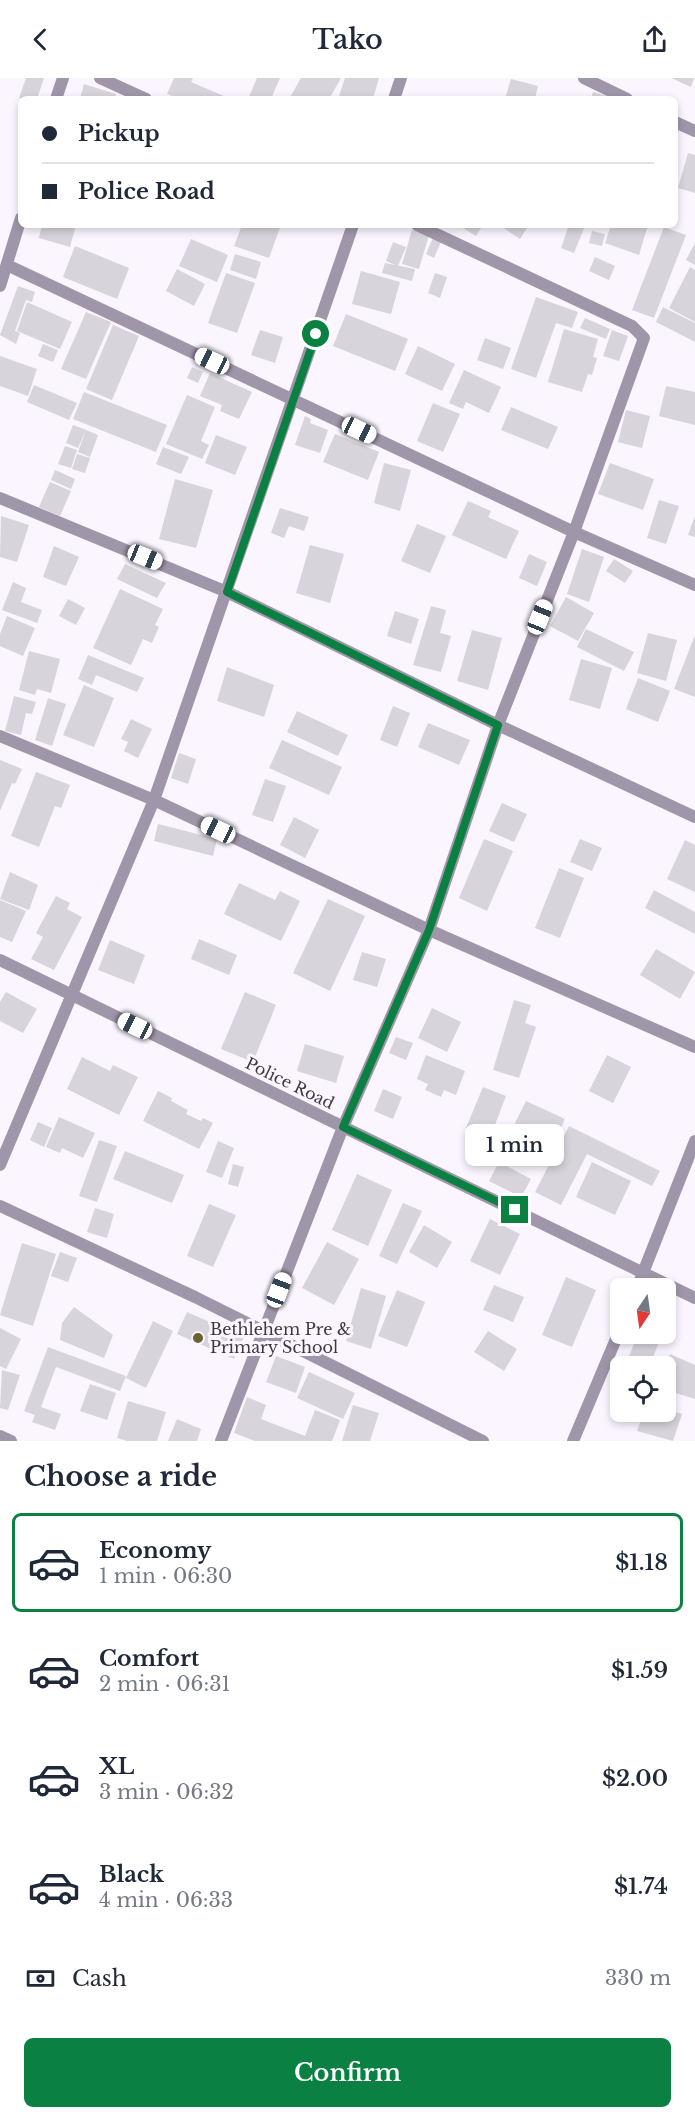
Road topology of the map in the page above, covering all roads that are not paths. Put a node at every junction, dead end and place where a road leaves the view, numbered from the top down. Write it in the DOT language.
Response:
graph roads {
  1 [pos="63,78"];
  2 [pos="100,78"];
  3 [pos="401,78"];
  4 [pos="584,78"];
  5 [pos="57,96"];
  6 [pos="139,96"];
  7 [pos="395,96"];
  8 [pos="621,96"];
  9 [pos="678,124"];
  10 [pos="695,132"];
  11 [pos="18,228"];
  12 [pos="352,228"];
  13 [pos="423,228"];
  14 [pos="7,265"];
  15 [pos="0,286"];
  16 [pos="294,399"];
  17 [pos="0,498"];
  18 [pos="574,532"];
  19 [pos="695,585"];
  20 [pos="227,592"];
  21 [pos="498,725"];
  22 [pos="0,736"];
  23 [pos="154,800"];
  24 [pos="695,817"];
  25 [pos="429,930"];
  26 [pos="0,960"];
  27 [pos="73,995"];
  28 [pos="695,1047"];
  29 [pos="343,1127"];
  30 [pos="695,1141"];
  31 [pos="0,1165"];
  32 [pos="0,1206"];
  33 [pos="644,1273"];
  34 [pos="642,1278"];
  35 [pos="695,1298"];
  36 [pos="263,1331"];
  37 [pos="614,1344"];
  38 [pos="0,1436"];
  39 [pos="11,1441"];
  40 [pos="221,1441"];
  41 [pos="483,1441"];
  42 [pos="573,1441"];
  1 -- 5 [label="street"];
  2 -- 6 [label="street"];
  3 -- 7 [label="street"];
  4 -- 8 [label="street"];
  9 -- 10 [label="street"];
  11 -- 14 [label="street"];
  12 -- 16 [label="street"];
  13 -- 18 [label="street"];
  14 -- 15 [label="street"];
  14 -- 16 [label="street"];
  16 -- 18 [label="street"];
  16 -- 20 [label="street"];
  17 -- 20 [label="street"];
  18 -- 19 [label="street"];
  18 -- 21 [label="street"];
  20 -- 21 [label="street"];
  20 -- 23 [label="street"];
  21 -- 24 [label="street"];
  21 -- 25 [label="street"];
  22 -- 23 [label="street"];
  23 -- 25 [label="street"];
  23 -- 27 [label="street"];
  25 -- 28 [label="street"];
  25 -- 29 [label="street"];
  26 -- 27 [label="street, Police Road"];
  27 -- 29 [label="street, Police Road"];
  27 -- 31 [label="street"];
  29 -- 33 [label="street, Police Road"];
  29 -- 36 [label="street"];
  30 -- 33 [label="street"];
  32 -- 36 [label="street"];
  33 -- 34 [label="street"];
  33 -- 35 [label="street, Police Road"];
  36 -- 40 [label="street"];
  36 -- 41 [label="street"];
  37 -- 42 [label="street"];
  38 -- 39 [label="street"];
}
